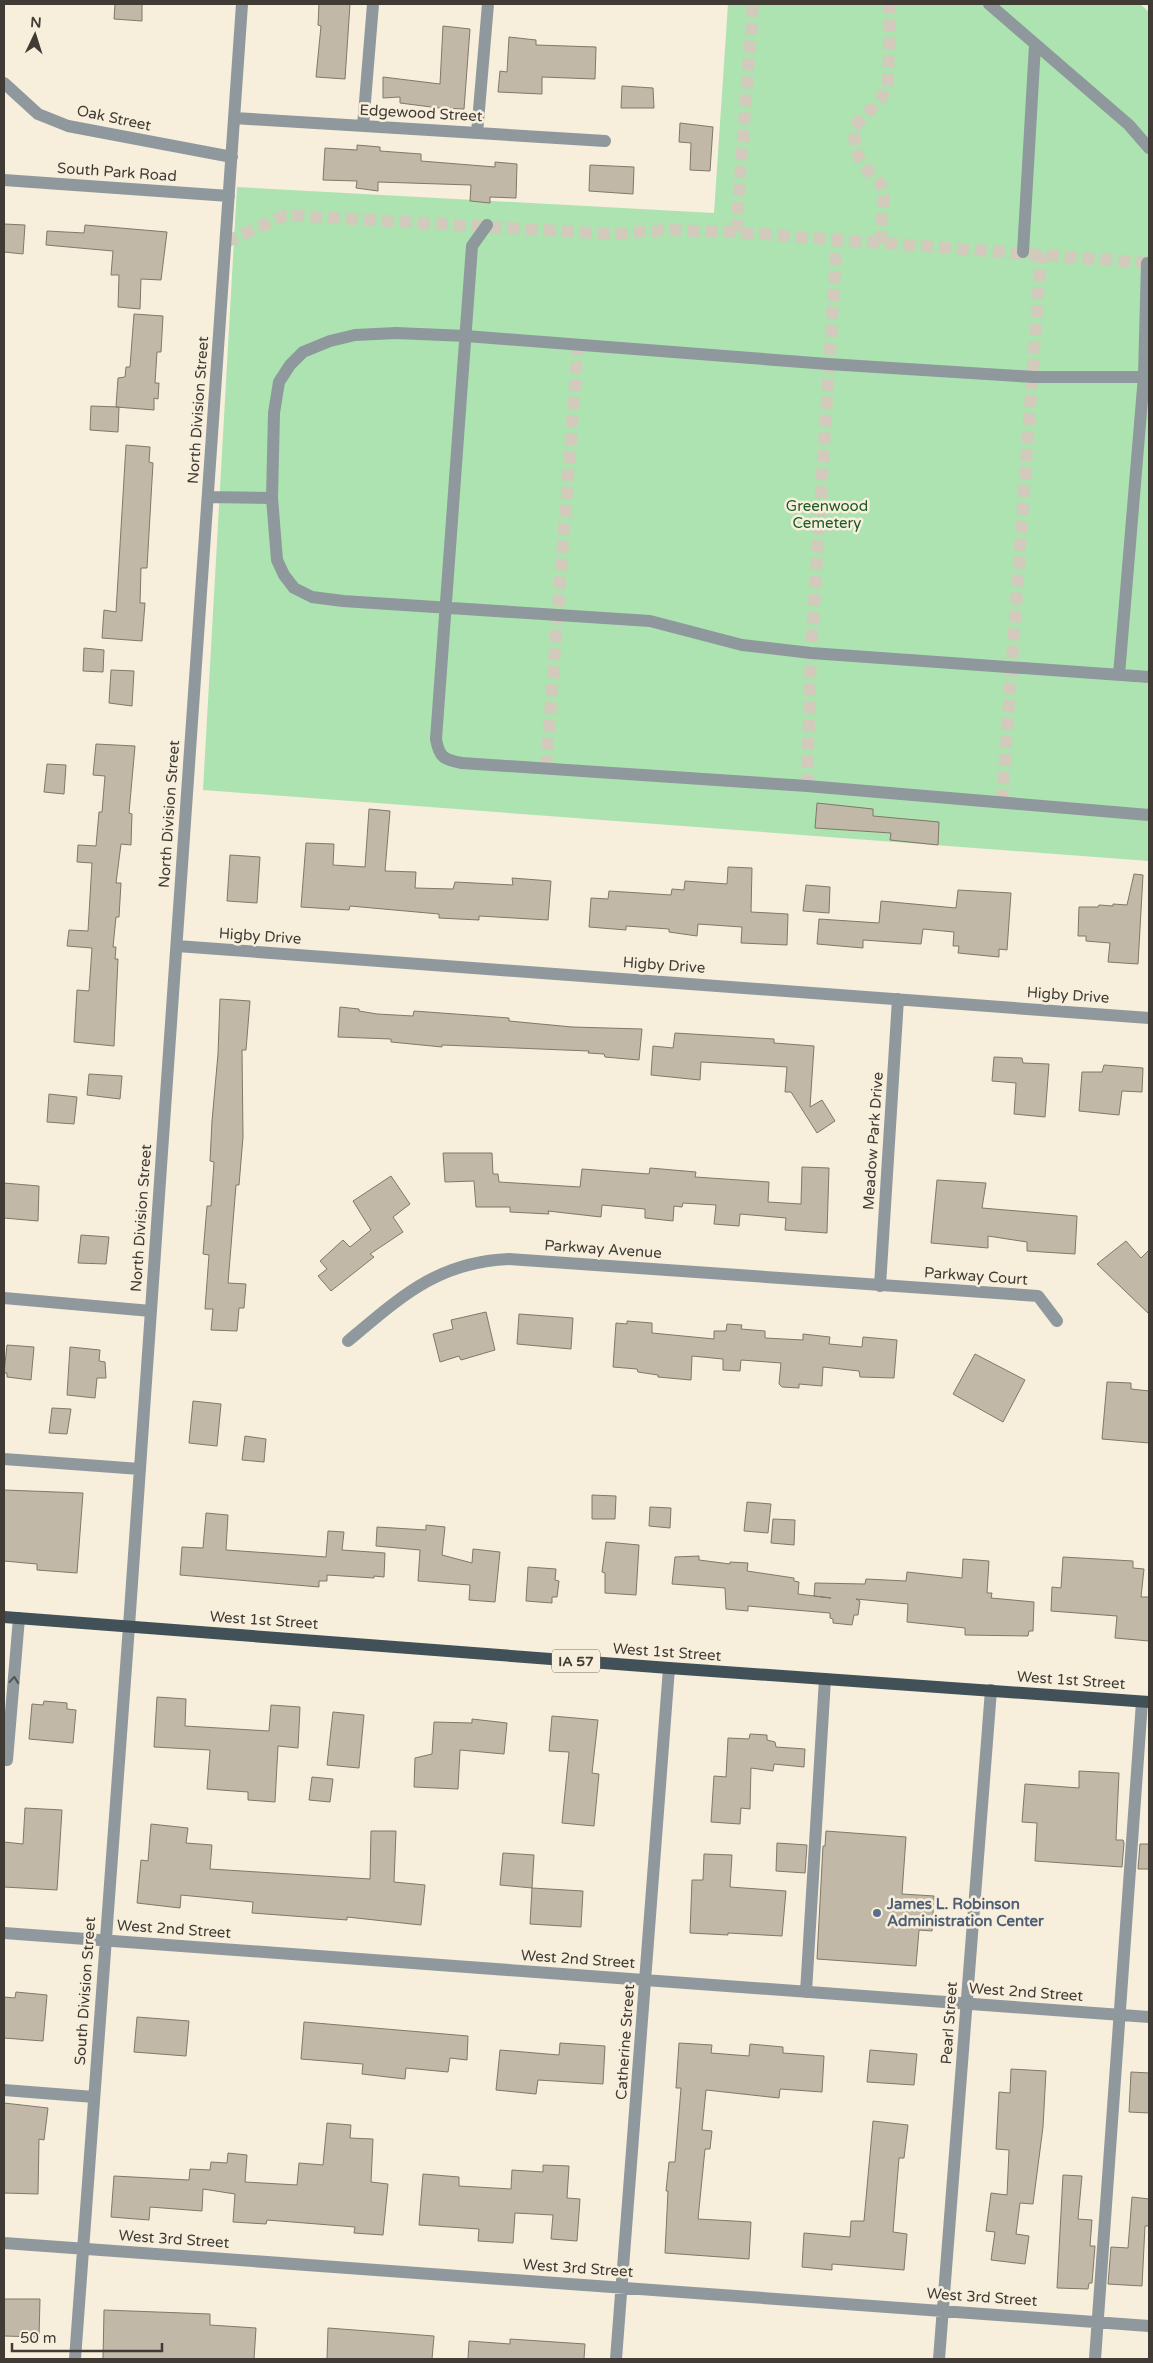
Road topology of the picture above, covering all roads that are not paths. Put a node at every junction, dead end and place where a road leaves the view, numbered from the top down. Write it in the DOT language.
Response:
graph roads {
  1 [pos="242,4"];
  2 [pos="373,4"];
  3 [pos="488,4"];
  4 [pos="989,4"];
  5 [pos="1035,46"];
  6 [pos="4,83"];
  7 [pos="234,118"];
  8 [pos="364,126"];
  9 [pos="477,133"];
  10 [pos="605,141"];
  11 [pos="1149,148"];
  12 [pos="232,157"];
  13 [pos="4,180"];
  14 [pos="229,196"];
  15 [pos="486,226"];
  16 [pos="1023,252"];
  17 [pos="1147,263"];
  18 [pos="466,336"];
  19 [pos="1147,377"];
  20 [pos="208,497"];
  21 [pos="272,498"];
  22 [pos="445,607"];
  23 [pos="1119,675"];
  24 [pos="1149,677"];
  25 [pos="1149,815"];
  26 [pos="177,946"];
  27 [pos="898,999"];
  28 [pos="1149,1018"];
  29 [pos="880,1286"];
  30 [pos="4,1298"];
  31 [pos="151,1311"];
  32 [pos="1057,1321"];
  33 [pos="348,1341"];
  34 [pos="4,1459"];
  35 [pos="140,1469"];
  36 [pos="4,1617"];
  37 [pos="19,1618"];
  38 [pos="129,1626"];
  39 [pos="670,1668"];
  40 [pos="824,1679"];
  41 [pos="991,1690"];
  42 [pos="1146,1702"];
  43 [pos="4,1760"];
  44 [pos="4,1933"];
  45 [pos="105,1941"];
  46 [pos="646,1980"];
  47 [pos="806,1992"];
  48 [pos="967,2004"];
  49 [pos="1120,2015"];
  50 [pos="1149,2017"];
  51 [pos="4,2090"];
  52 [pos="94,2097"];
  53 [pos="4,2243"];
  54 [pos="84,2248"];
  55 [pos="622,2287"];
  56 [pos="943,2311"];
  57 [pos="1097,2322"];
  58 [pos="1149,2326"];
  59 [pos="75,2359"];
  60 [pos="616,2359"];
  61 [pos="939,2359"];
  62 [pos="1095,2359"];
  1 -- 7 [label="street, North Division Street"];
  2 -- 8 [label="street"];
  3 -- 9 [label="street"];
  4 -- 5 [label="street"];
  5 -- 11 [label="street"];
  5 -- 16 [label="street"];
  6 -- 12 [label="street, Oak Street"];
  7 -- 8 [label="street, Edgewood Street"];
  7 -- 12 [label="street, North Division Street"];
  8 -- 9 [label="street, Edgewood Street"];
  9 -- 10 [label="street, Edgewood Street"];
  12 -- 14 [label="street, North Division Street"];
  13 -- 14 [label="street, South Park Road"];
  14 -- 20 [label="street, North Division Street"];
  15 -- 18 [label="street"];
  17 -- 19 [label="street"];
  18 -- 19 [label="street"];
  18 -- 21 [label="street"];
  18 -- 22 [label="street"];
  19 -- 23 [label="street"];
  20 -- 21 [label="street"];
  20 -- 26 [label="street, North Division Street"];
  21 -- 22 [label="street"];
  22 -- 23 [label="street"];
  22 -- 25 [label="street"];
  23 -- 24 [label="street"];
  26 -- 27 [label="street, Higby Drive"];
  26 -- 31 [label="street, North Division Street"];
  27 -- 28 [label="street, Higby Drive"];
  27 -- 29 [label="street, Meadow Park Drive"];
  29 -- 32 [label="street, Parkway Court"];
  29 -- 33 [label="street, Parkway Avenue"];
  30 -- 31 [label="street"];
  31 -- 35 [label="street, North Division Street"];
  34 -- 35 [label="street"];
  35 -- 38 [label="street, North Division Street"];
  36 -- 37 [label="main road, West 1st Street / IA 57"];
  37 -- 38 [label="main road, West 1st Street / IA 57"];
  43 -- 37 [label="street, one-way"];
  38 -- 39 [label="main road, West 1st Street / IA 57"];
  38 -- 45 [label="street, South Division Street"];
  39 -- 40 [label="main road, West 1st Street / IA 57"];
  39 -- 46 [label="street, Catherine Street"];
  40 -- 41 [label="main road, West 1st Street / IA 57"];
  40 -- 47 [label="street"];
  41 -- 42 [label="main road, West 1st Street / IA 57"];
  41 -- 48 [label="street, Pearl Street"];
  42 -- 49 [label="street"];
  44 -- 45 [label="street, West 2nd Street"];
  45 -- 46 [label="street, West 2nd Street"];
  45 -- 52 [label="street, South Division Street"];
  46 -- 47 [label="street, West 2nd Street"];
  46 -- 55 [label="street, Catherine Street"];
  47 -- 48 [label="street, West 2nd Street"];
  48 -- 49 [label="street, West 2nd Street"];
  48 -- 56 [label="street, Pearl Street"];
  49 -- 50 [label="street, West 2nd Street"];
  49 -- 57 [label="street"];
  51 -- 52 [label="street"];
  52 -- 54 [label="street, South Division Street"];
  53 -- 54 [label="street, West 3rd Street"];
  54 -- 55 [label="street, West 3rd Street"];
  54 -- 59 [label="street, South Division Street"];
  55 -- 56 [label="street, West 3rd Street"];
  55 -- 60 [label="street, Catherine Street"];
  56 -- 57 [label="street, West 3rd Street"];
  56 -- 61 [label="street, Pearl Street"];
  57 -- 58 [label="street, West 3rd Street"];
  57 -- 62 [label="street"];
}
